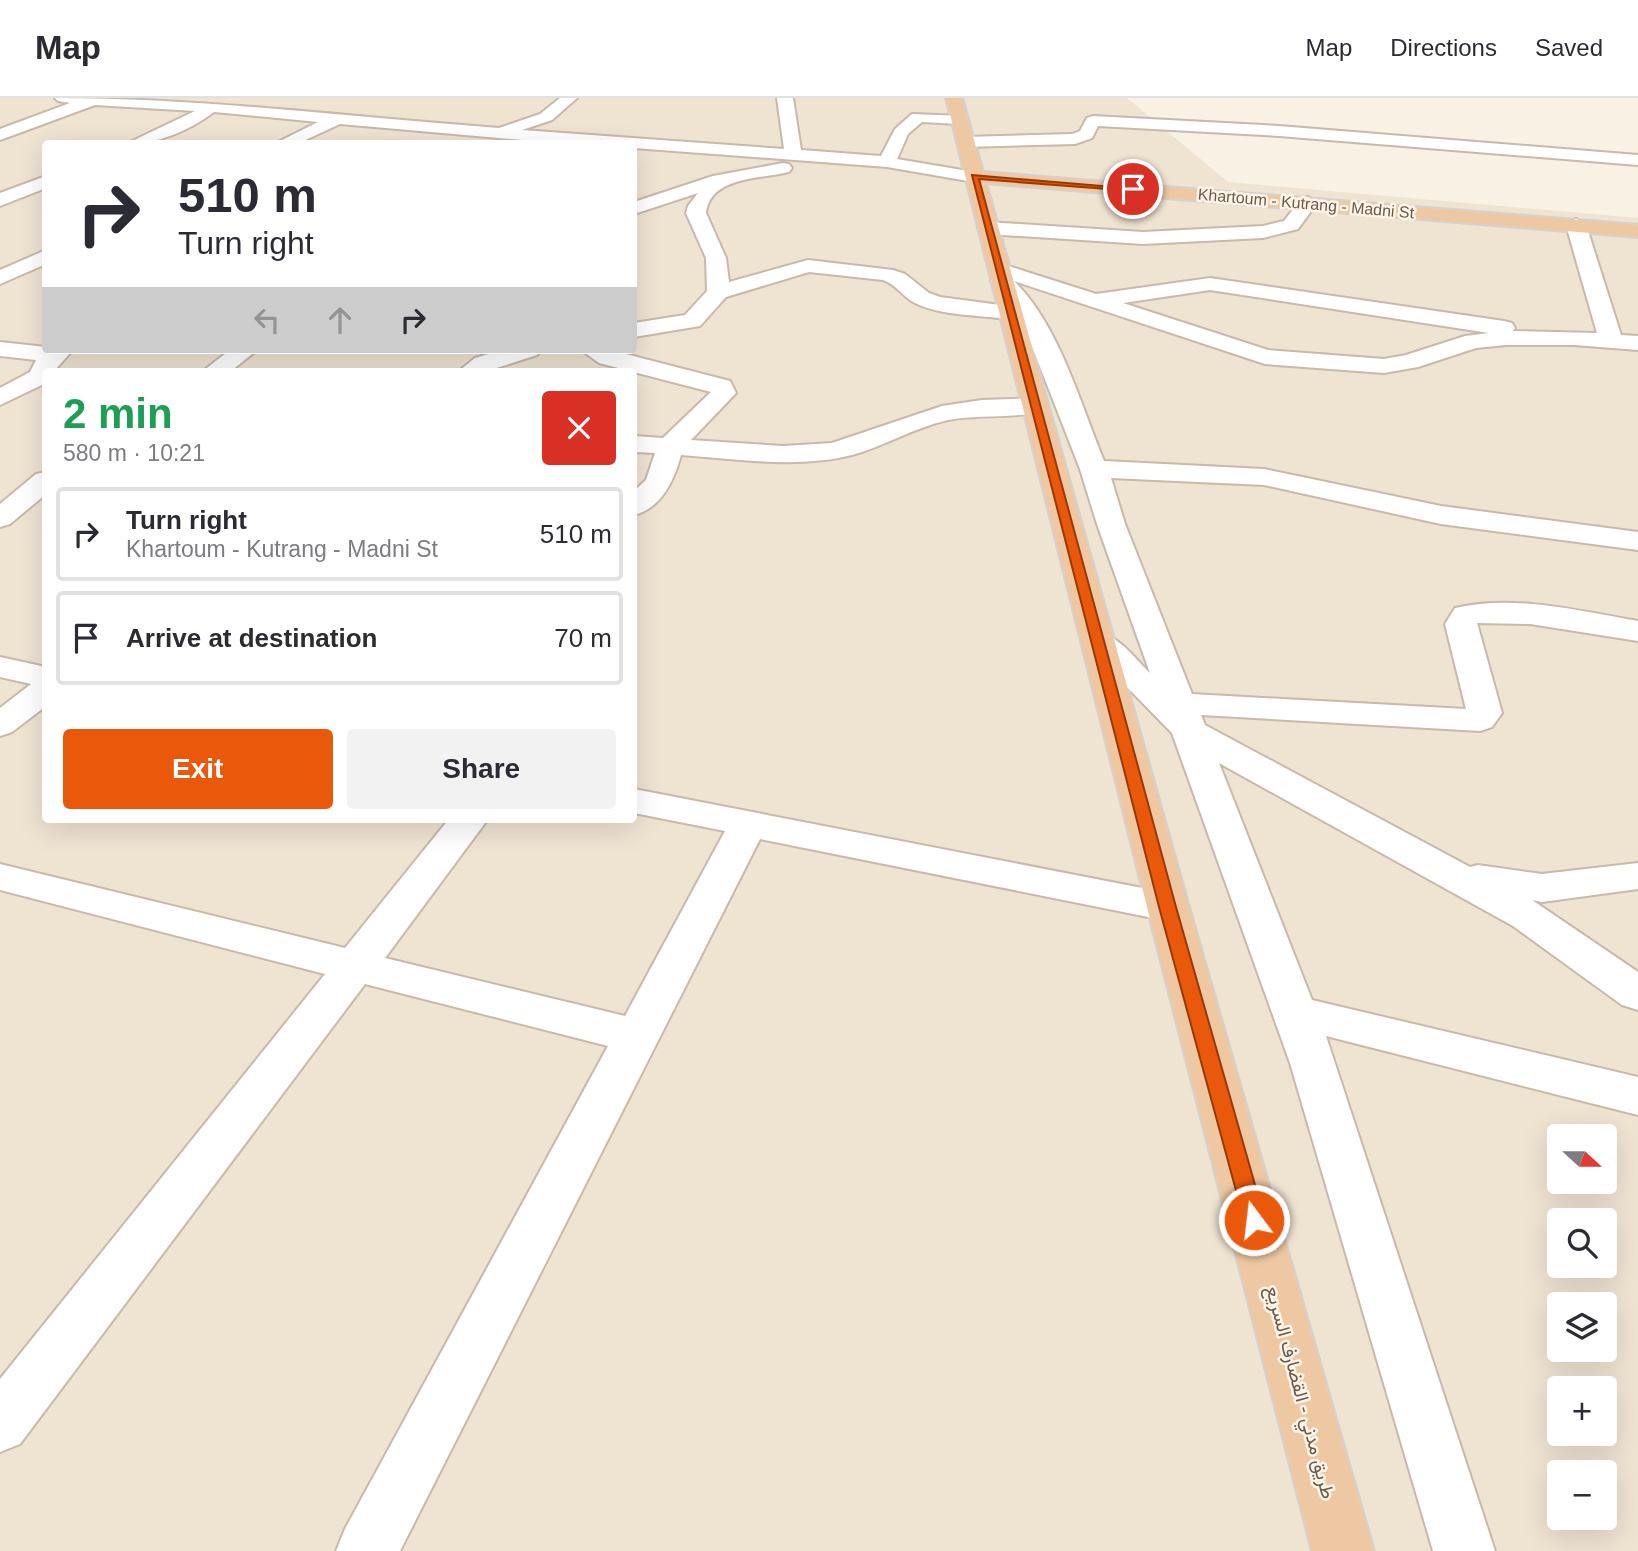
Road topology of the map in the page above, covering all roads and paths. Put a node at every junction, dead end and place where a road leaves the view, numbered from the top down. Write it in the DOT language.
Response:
graph roads {
  1 [pos="63,98"];
  2 [pos="569,98"];
  3 [pos="785,98"];
  4 [pos="93,100"];
  5 [pos="202,102"];
  6 [pos="446,112"];
  7 [pos="339,118"];
  8 [pos="519,127"];
  9 [pos="494,133"];
  10 [pos="963,134"];
  11 [pos="0,135"];
  12 [pos="144,140"];
  13 [pos="291,140"];
  14 [pos="470,140"];
  15 [pos="589,140"];
  16 [pos="637,144"];
  17 [pos="793,155"];
  18 [pos="854,159"];
  19 [pos="1638,160"];
  20 [pos="887,162"];
  21 [pos="719,180"];
  22 [pos="42,182"];
  23 [pos="6,194"];
  24 [pos="42,197"];
  25 [pos="1308,203"];
  26 [pos="637,207"];
  27 [pos="1576,225"];
  28 [pos="988,228"];
  29 [pos="1638,230"];
  30 [pos="1180,238"];
  31 [pos="42,258"];
  32 [pos="0,278"];
  33 [pos="1210,284"];
  34 [pos="1003,287"];
  35 [pos="718,292"];
  36 [pos="1094,300"];
  37 [pos="637,330"];
  38 [pos="1546,337"];
  39 [pos="1611,340"];
  40 [pos="1638,343"];
  41 [pos="0,349"];
  42 [pos="239,354"];
  43 [pos="515,354"];
  44 [pos="600,354"];
  45 [pos="50,365"];
  46 [pos="219,368"];
  47 [pos="476,368"];
  48 [pos="42,370"];
  49 [pos="0,398"];
  50 [pos="1035,406"];
  51 [pos="637,444"];
  52 [pos="671,445"];
  53 [pos="1094,469"];
  54 [pos="42,483"];
  55 [pos="637,503"];
  56 [pos="0,517"];
  57 [pos="1638,541"];
  58 [pos="1638,631"];
  59 [pos="1098,641"];
  60 [pos="0,667"];
  61 [pos="42,676"];
  62 [pos="42,692"];
  63 [pos="1186,719"];
  64 [pos="0,725"];
  65 [pos="637,802"];
  66 [pos="465,823"];
  67 [pos="748,825"];
  68 [pos="1436,865"];
  69 [pos="1638,876"];
  70 [pos="0,877"];
  71 [pos="1168,907"];
  72 [pos="356,964"];
  73 [pos="1638,995"];
  74 [pos="1295,1012"];
  75 [pos="636,1036"];
  76 [pos="1638,1096"];
  77 [pos="0,1424"];
  78 [pos="367,1551"];
  79 [pos="1343,1551"];
  80 [pos="1464,1551"];
  1 -- 4 [label="street"];
  2 -- 8 [label="street"];
  3 -- 17 [label="street"];
  4 -- 5 [label="street"];
  4 -- 11 [label="street"];
  5 -- 7 [label="street"];
  5 -- 12 [label="street"];
  6 -- 8 [label="street"];
  7 -- 9 [label="street"];
  7 -- 13 [label="street"];
  8 -- 9 [label="street"];
  9 -- 14 [label="street"];
  9 -- 15 [label="street"];
  10 -- 19 [label="street"];
  10 -- 20 [label="street"];
  10 -- 20 [label="street"];
  10 -- 25 [label="highway, Khartoum - Kutrang - Madni St"];
  10 -- 28 [label="highway, طريق مدني - القضارف السريع"];
  16 -- 17 [label="street"];
  17 -- 18 [label="street"];
  18 -- 20 [label="street"];
  18 -- 21 [label="street"];
  21 -- 26 [label="street"];
  21 -- 35 [label="street"];
  22 -- 23 [label="street"];
  23 -- 24 [label="street"];
  25 -- 27 [label="highway, Khartoum - Kutrang - Madni St"];
  25 -- 30 [label="street"];
  27 -- 29 [label="highway, Khartoum - Kutrang - Madni St"];
  27 -- 39 [label="street"];
  28 -- 30 [label="street"];
  28 -- 34 [label="highway, طريق مدني - القضارف السريع"];
  30 -- 33 [label="street"];
  31 -- 32 [label="street"];
  33 -- 36 [label="street"];
  33 -- 38 [label="street"];
  34 -- 35 [label="street"];
  34 -- 36 [label="street"];
  34 -- 50 [label="highway, طريق مدني - القضارف السريع"];
  34 -- 53 [label="street"];
  35 -- 37 [label="street"];
  36 -- 38 [label="street"];
  38 -- 39 [label="street"];
  39 -- 40 [label="street"];
  41 -- 45 [label="street"];
  42 -- 46 [label="street"];
  43 -- 47 [label="street"];
  44 -- 52 [label="street"];
  48 -- 49 [label="street"];
  50 -- 52 [label="street"];
  50 -- 59 [label="highway, طريق مدني - القضارف السريع"];
  51 -- 52 [label="street"];
  52 -- 55 [label="street"];
  53 -- 57 [label="street"];
  53 -- 63 [label="street"];
  54 -- 56 [label="street"];
  58 -- 63 [label="street"];
  59 -- 63 [label="street"];
  59 -- 71 [label="highway, طريق مدني - القضارف السريع"];
  60 -- 61 [label="street"];
  62 -- 64 [label="street"];
  63 -- 68 [label="street"];
  63 -- 74 [label="street"];
  65 -- 67 [label="street"];
  66 -- 72 [label="street"];
  67 -- 71 [label="street"];
  67 -- 75 [label="street"];
  68 -- 69 [label="street"];
  68 -- 73 [label="street"];
  70 -- 72 [label="street"];
  71 -- 79 [label="highway, طريق مدني - القضارف السريع"];
  72 -- 75 [label="street"];
  72 -- 77 [label="street"];
  74 -- 76 [label="street"];
  74 -- 80 [label="street"];
  75 -- 78 [label="street"];
}
